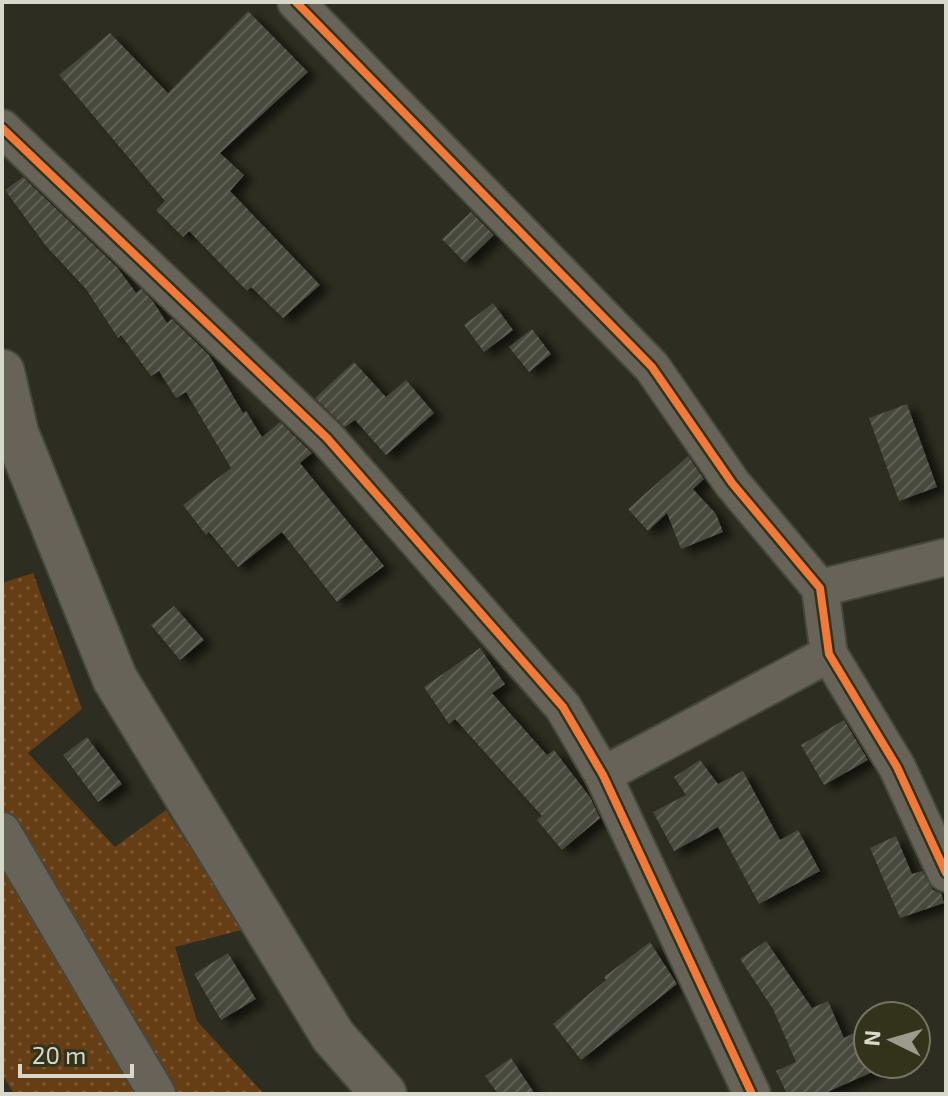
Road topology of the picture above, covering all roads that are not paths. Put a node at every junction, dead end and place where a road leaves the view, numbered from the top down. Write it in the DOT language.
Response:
graph roads {
  1 [pos="296,2"];
  2 [pos="2,128"];
  3 [pos="2,372"];
  4 [pos="946,557"];
  5 [pos="820,588"];
  6 [pos="829,654"];
  7 [pos="603,775"];
  8 [pos="2,831"];
  9 [pos="946,873"];
  10 [pos="157,1094"];
  11 [pos="384,1094"];
  12 [pos="752,1094"];
  1 -- 5 [label="street"];
  2 -- 7 [label="street"];
  3 -- 11 [label="street"];
  4 -- 5 [label="street"];
  5 -- 6 [label="street"];
  6 -- 7 [label="street"];
  6 -- 9 [label="street"];
  7 -- 12 [label="street"];
  8 -- 10 [label="street"];
}
